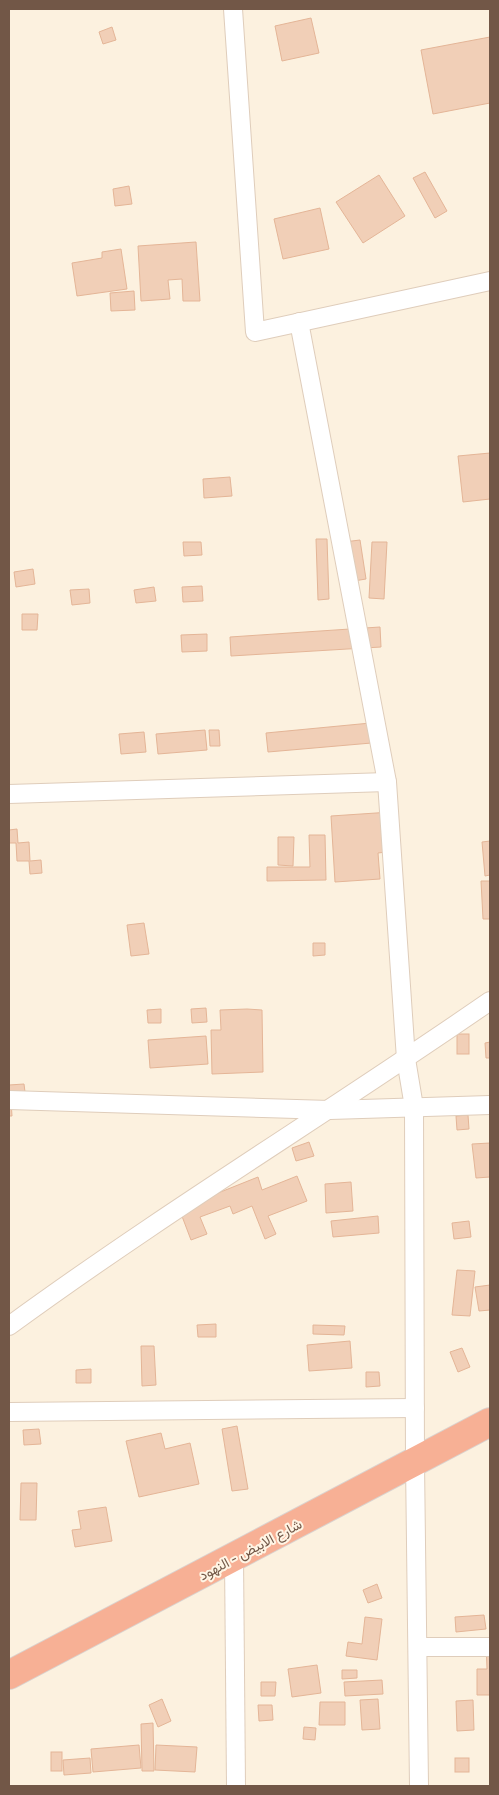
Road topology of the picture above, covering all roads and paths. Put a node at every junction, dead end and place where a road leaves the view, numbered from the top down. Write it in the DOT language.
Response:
graph roads {
  1 [pos="233,9"];
  2 [pos="490,281"];
  3 [pos="299,322"];
  4 [pos="387,782"];
  5 [pos="9,794"];
  6 [pos="490,1001"];
  7 [pos="406,1060"];
  8 [pos="9,1100"];
  9 [pos="490,1105"];
  10 [pos="414,1107"];
  11 [pos="330,1110"];
  12 [pos="9,1311"];
  13 [pos="26,1313"];
  14 [pos="9,1326"];
  15 [pos="415,1408"];
  16 [pos="9,1412"];
  17 [pos="490,1422"];
  18 [pos="415,1462"];
  19 [pos="234,1557"];
  20 [pos="418,1647"];
  21 [pos="490,1647"];
  22 [pos="9,1675"];
  23 [pos="236,1786"];
  24 [pos="420,1786"];
  1 -- 3 [label="street"];
  2 -- 3 [label="street"];
  3 -- 4 [label="street"];
  4 -- 5 [label="street"];
  4 -- 7 [label="street"];
  6 -- 7 [label="street"];
  7 -- 10 [label="street"];
  7 -- 11 [label="street"];
  8 -- 11 [label="street"];
  9 -- 10 [label="street"];
  10 -- 11 [label="street"];
  10 -- 15 [label="street"];
  11 -- 13 [label="street"];
  12 -- 13 [label="street"];
  13 -- 14 [label="street"];
  15 -- 16 [label="street"];
  15 -- 18 [label="street"];
  17 -- 18 [label="highway, شارع الابيض - النهود"];
  18 -- 19 [label="highway, شارع الابيض - النهود"];
  18 -- 20 [label="street"];
  19 -- 22 [label="highway, شارع الابيض - النهود"];
  19 -- 23 [label="street"];
  20 -- 21 [label="street"];
  20 -- 24 [label="street"];
}
